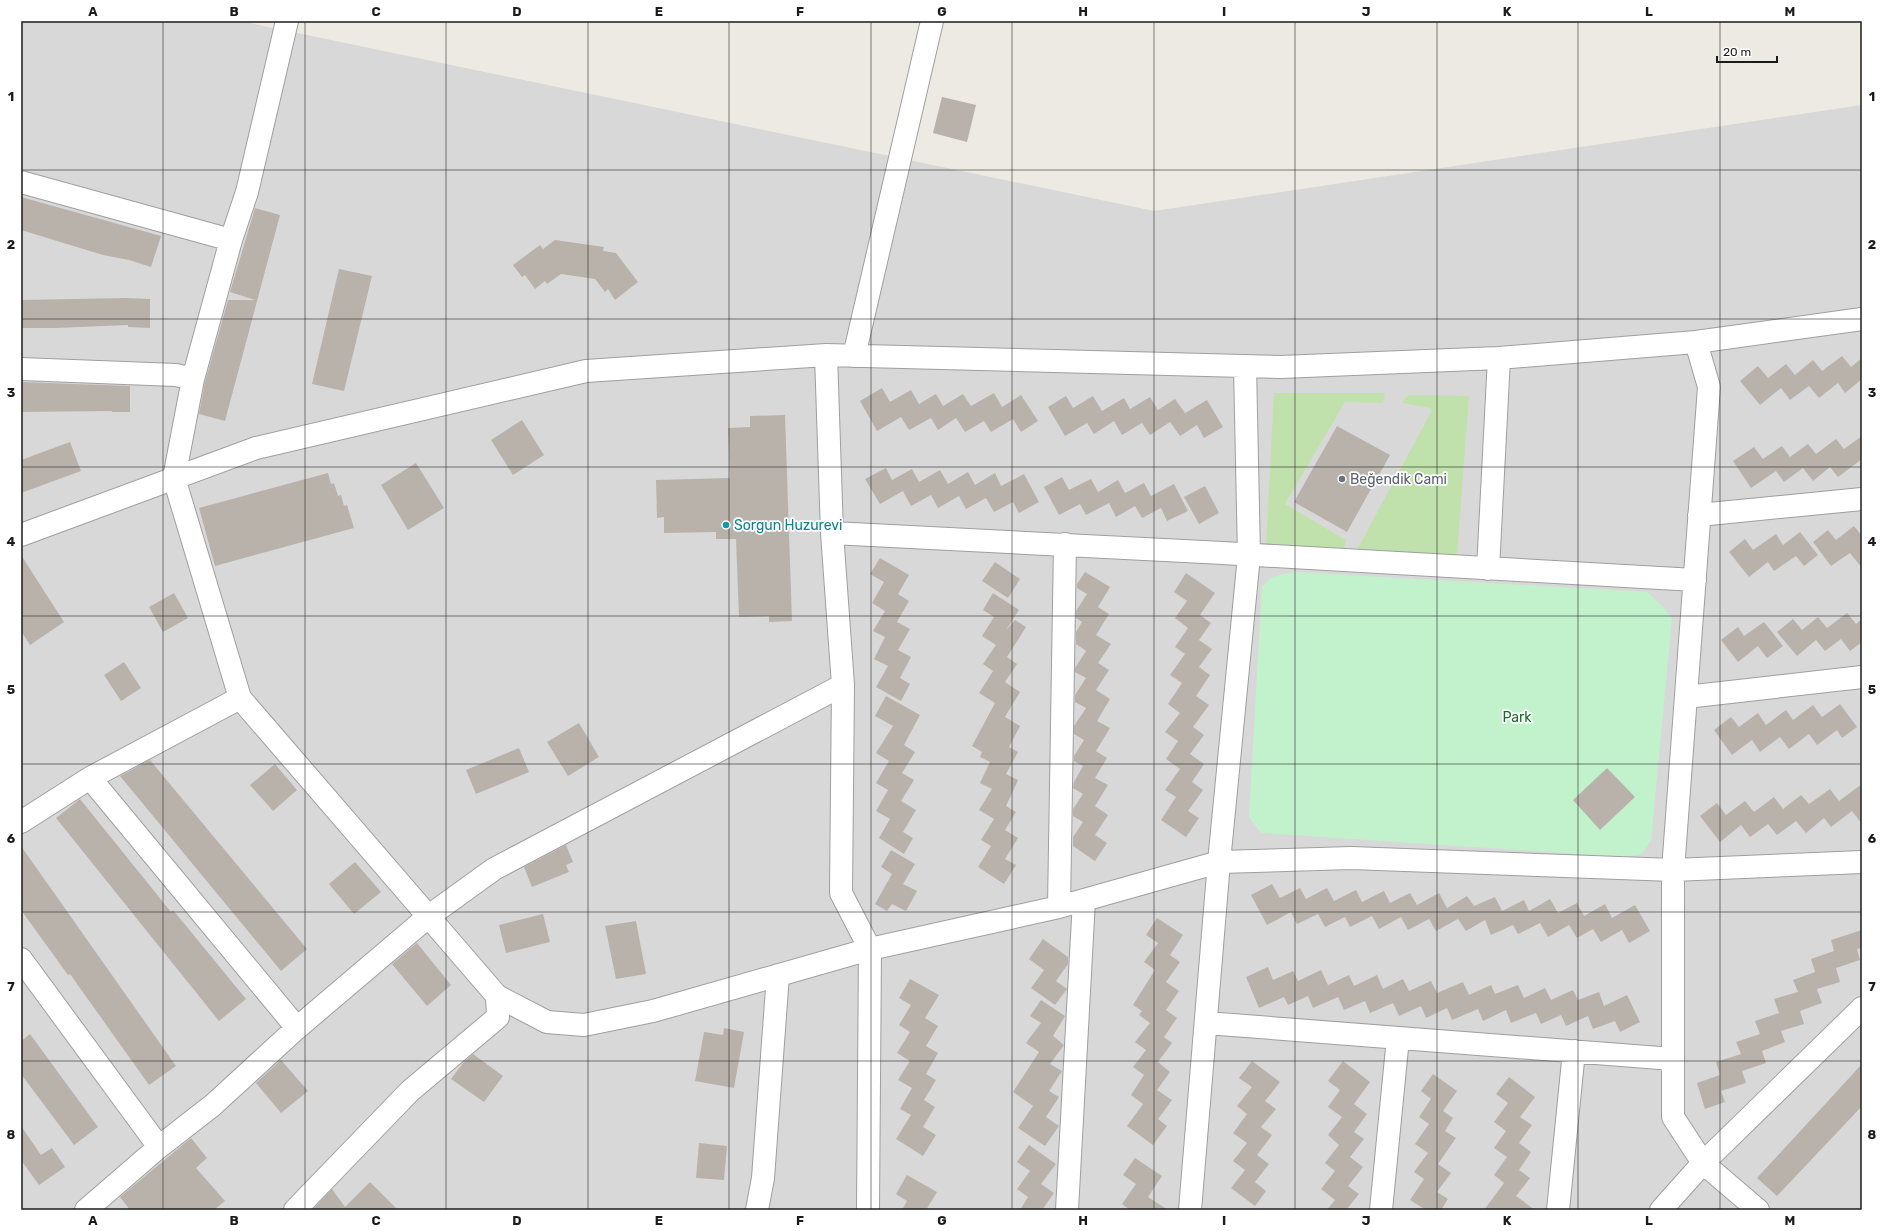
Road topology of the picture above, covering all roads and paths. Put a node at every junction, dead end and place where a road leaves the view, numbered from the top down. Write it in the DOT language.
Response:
graph roads {
  1 [pos="287,21"];
  2 [pos="932,21"];
  3 [pos="21,182"];
  4 [pos="231,240"];
  5 [pos="1862,319"];
  6 [pos="1696,342"];
  7 [pos="826,355"];
  8 [pos="854,356"];
  9 [pos="1499,358"];
  10 [pos="1245,366"];
  11 [pos="21,369"];
  12 [pos="192,379"];
  13 [pos="174,478"];
  14 [pos="1862,498"];
  15 [pos="1699,515"];
  16 [pos="832,533"];
  17 [pos="21,536"];
  18 [pos="1065,544"];
  19 [pos="1250,556"];
  20 [pos="1488,569"];
  21 [pos="1695,580"];
  22 [pos="1862,677"];
  23 [pos="843,685"];
  24 [pos="1686,697"];
  25 [pos="240,698"];
  26 [pos="90,778"];
  27 [pos="21,822"];
  28 [pos="1218,862"];
  29 [pos="1862,862"];
  30 [pos="1673,870"];
  31 [pos="1084,900"];
  32 [pos="1059,907"];
  33 [pos="429,916"];
  34 [pos="870,949"];
  35 [pos="21,959"];
  36 [pos="778,976"];
  37 [pos="498,996"];
  38 [pos="1862,1008"];
  39 [pos="1206,1023"];
  40 [pos="297,1028"];
  41 [pos="1398,1038"];
  42 [pos="1574,1052"];
  43 [pos="1673,1059"];
  44 [pos="159,1147"];
  45 [pos="1703,1163"];
  46 [pos="86,1210"];
  47 [pos="294,1210"];
  48 [pos="757,1210"];
  49 [pos="868,1210"];
  50 [pos="1067,1210"];
  51 [pos="1190,1210"];
  52 [pos="1381,1210"];
  53 [pos="1558,1210"];
  54 [pos="1661,1210"];
  55 [pos="1758,1210"];
  1 -- 4 [label="street"];
  2 -- 8 [label="street"];
  3 -- 4 [label="street"];
  4 -- 12 [label="street"];
  5 -- 6 [label="street"];
  6 -- 9 [label="street"];
  6 -- 15 [label="street"];
  7 -- 8 [label="street"];
  7 -- 13 [label="street"];
  7 -- 16 [label="street"];
  8 -- 10 [label="street"];
  9 -- 10 [label="street"];
  9 -- 20 [label="street"];
  10 -- 19 [label="street"];
  11 -- 12 [label="street"];
  12 -- 13 [label="street"];
  13 -- 17 [label="street"];
  13 -- 25 [label="street"];
  14 -- 15 [label="street"];
  15 -- 21 [label="street"];
  16 -- 18 [label="street"];
  16 -- 23 [label="street"];
  18 -- 19 [label="street"];
  18 -- 32 [label="street"];
  19 -- 20 [label="street"];
  19 -- 28 [label="street"];
  20 -- 21 [label="street"];
  21 -- 24 [label="street"];
  22 -- 24 [label="street"];
  23 -- 33 [label="street"];
  23 -- 34 [label="street"];
  24 -- 30 [label="street"];
  25 -- 26 [label="street"];
  25 -- 33 [label="street"];
  26 -- 27 [label="street"];
  26 -- 40 [label="street"];
  28 -- 30 [label="street"];
  28 -- 31 [label="street"];
  28 -- 39 [label="street"];
  29 -- 30 [label="street"];
  30 -- 43 [label="street"];
  31 -- 32 [label="street"];
  31 -- 50 [label="street"];
  32 -- 34 [label="street"];
  33 -- 37 [label="street"];
  33 -- 40 [label="street"];
  34 -- 36 [label="street"];
  34 -- 49 [label="street"];
  35 -- 44 [label="street"];
  36 -- 37 [label="street"];
  36 -- 48 [label="street"];
  37 -- 47 [label="street"];
  38 -- 45 [label="street"];
  39 -- 41 [label="street"];
  39 -- 51 [label="street"];
  40 -- 44 [label="street"];
  41 -- 42 [label="street"];
  41 -- 52 [label="street"];
  42 -- 43 [label="street"];
  42 -- 53 [label="street"];
  43 -- 45 [label="street"];
  44 -- 46 [label="street"];
  45 -- 54 [label="street"];
  45 -- 55 [label="street"];
}
